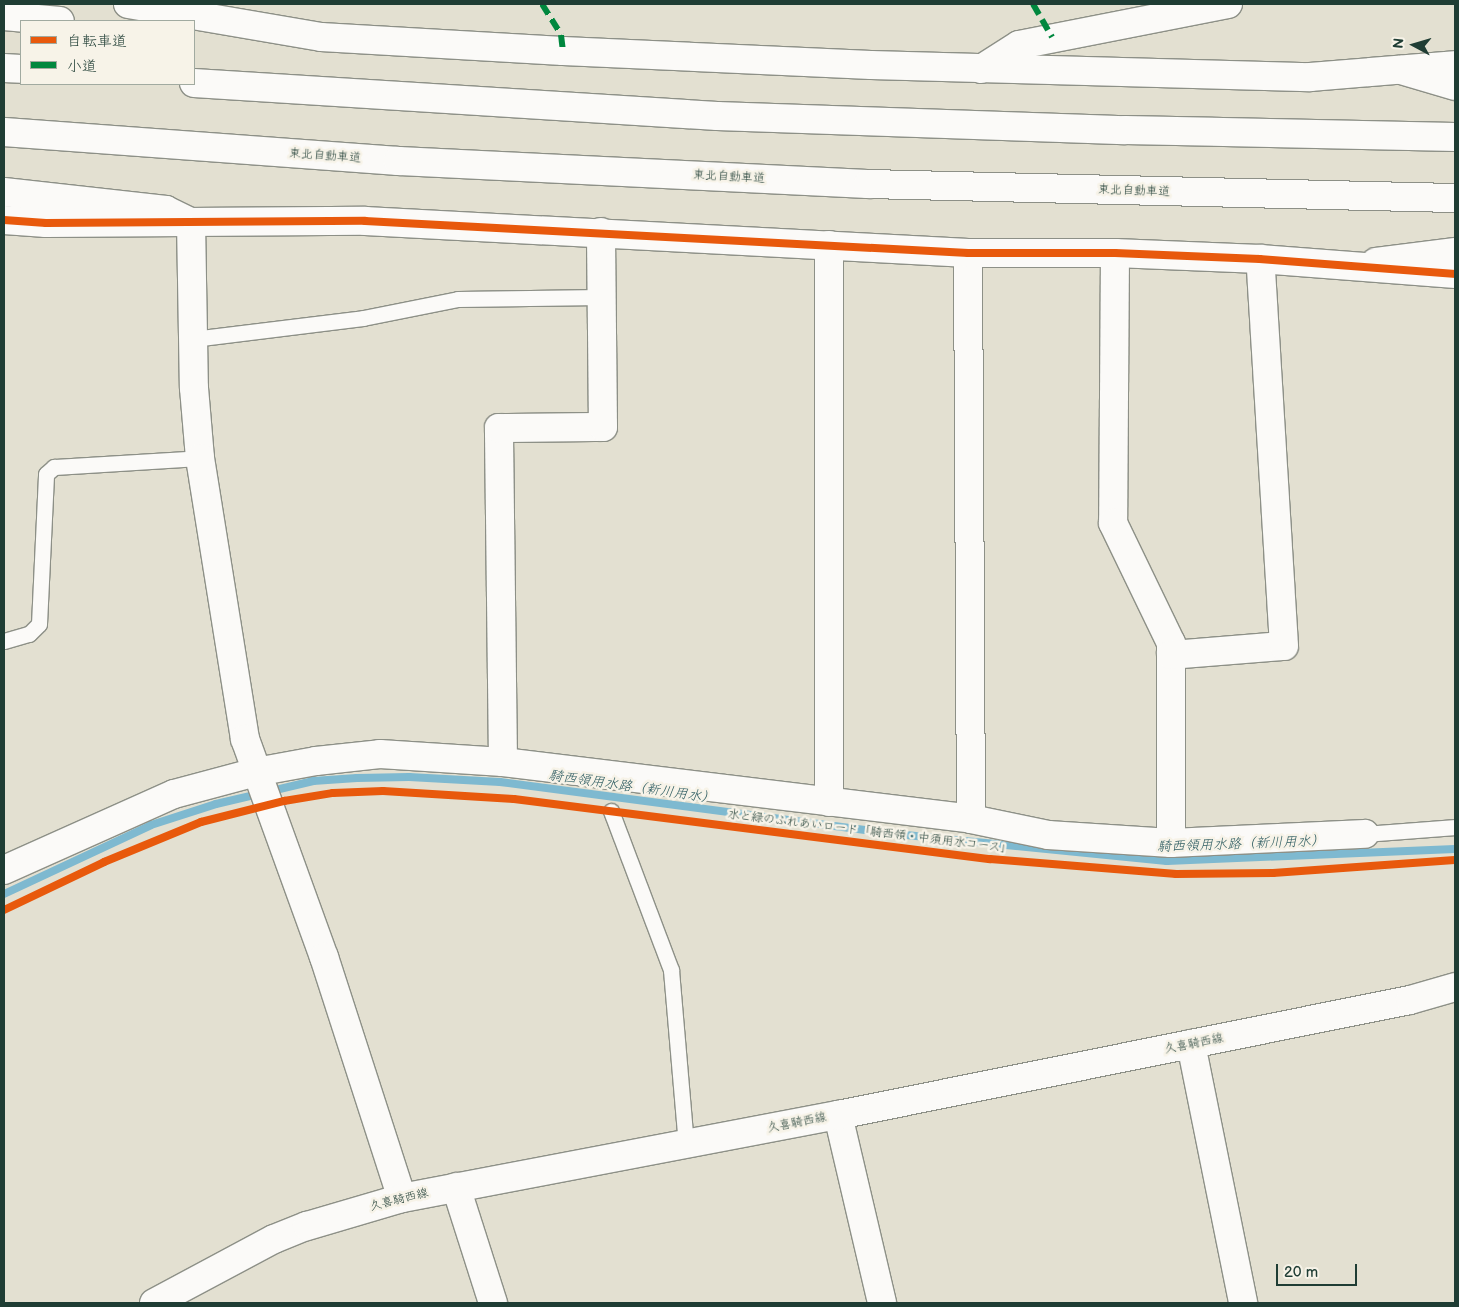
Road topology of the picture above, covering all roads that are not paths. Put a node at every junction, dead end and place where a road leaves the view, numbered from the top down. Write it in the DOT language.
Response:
graph roads {
  1 [pos="128,4"];
  2 [pos="1228,4"];
  3 [pos="4,16"];
  4 [pos="213,19"];
  5 [pos="49,20"];
  6 [pos="194,20"];
  7 [pos="1455,65"];
  8 [pos="4,68"];
  9 [pos="20,69"];
  10 [pos="981,69"];
  11 [pos="1401,70"];
  12 [pos="195,83"];
  13 [pos="1455,86"];
  14 [pos="4,132"];
  15 [pos="1455,137"];
  16 [pos="4,192"];
  17 [pos="1455,198"];
  18 [pos="4,220"];
  19 [pos="191,222"];
  20 [pos="601,232"];
  21 [pos="829,245"];
  22 [pos="1455,252"];
  23 [pos="968,253"];
  24 [pos="1115,253"];
  25 [pos="1260,259"];
  26 [pos="1350,266"];
  27 [pos="1455,274"];
  28 [pos="601,297"];
  29 [pos="193,339"];
  30 [pos="200,458"];
  31 [pos="4,640"];
  32 [pos="1171,655"];
  33 [pos="503,762"];
  34 [pos="256,772"];
  35 [pos="830,802"];
  36 [pos="611,811"];
  37 [pos="971,819"];
  38 [pos="1455,827"];
  39 [pos="1365,834"];
  40 [pos="1171,843"];
  41 [pos="4,870"];
  42 [pos="1455,987"];
  43 [pos="1191,1044"];
  44 [pos="838,1115"];
  45 [pos="686,1144"];
  46 [pos="456,1187"];
  47 [pos="402,1198"];
  48 [pos="154,1303"];
  49 [pos="493,1303"];
  50 [pos="882,1303"];
  51 [pos="1243,1303"];
  1 -- 4 [label="main road"];
  2 -- 10 [label="main road"];
  3 -- 5 [label="main road"];
  4 -- 6 [label="main road"];
  4 -- 10 [label="main road"];
  7 -- 11 [label="main road"];
  8 -- 9 [label="main road"];
  10 -- 11 [label="main road"];
  11 -- 13 [label="main road"];
  12 -- 15 [label="main road"];
  14 -- 17 [label="main road, 東北自動車道"];
  16 -- 19 [label="main road"];
  18 -- 19 [label="main road"];
  19 -- 20 [label="main road"];
  19 -- 29 [label="main road"];
  20 -- 21 [label="main road"];
  20 -- 28 [label="main road"];
  21 -- 23 [label="main road"];
  21 -- 35 [label="main road"];
  22 -- 26 [label="main road"];
  23 -- 24 [label="main road"];
  23 -- 37 [label="main road"];
  24 -- 25 [label="main road"];
  24 -- 32 [label="main road"];
  25 -- 26 [label="main road"];
  25 -- 32 [label="main road"];
  26 -- 27 [label="main road"];
  28 -- 29 [label="lane"];
  28 -- 33 [label="main road"];
  29 -- 30 [label="main road"];
  30 -- 31 [label="lane"];
  30 -- 34 [label="main road"];
  32 -- 40 [label="main road"];
  33 -- 34 [label="main road"];
  33 -- 35 [label="main road"];
  34 -- 41 [label="main road"];
  34 -- 47 [label="main road"];
  35 -- 37 [label="main road"];
  36 -- 45 [label="lane"];
  37 -- 40 [label="main road"];
  38 -- 39 [label="lane"];
  39 -- 40 [label="main road"];
  42 -- 43 [label="main road, 久喜騎西線"];
  43 -- 44 [label="main road, 久喜騎西線"];
  43 -- 51 [label="main road"];
  44 -- 45 [label="main road, 久喜騎西線"];
  44 -- 50 [label="main road"];
  45 -- 46 [label="main road, 久喜騎西線"];
  46 -- 47 [label="main road, 久喜騎西線"];
  46 -- 49 [label="main road"];
  47 -- 48 [label="main road, 久喜騎西線"];
}
